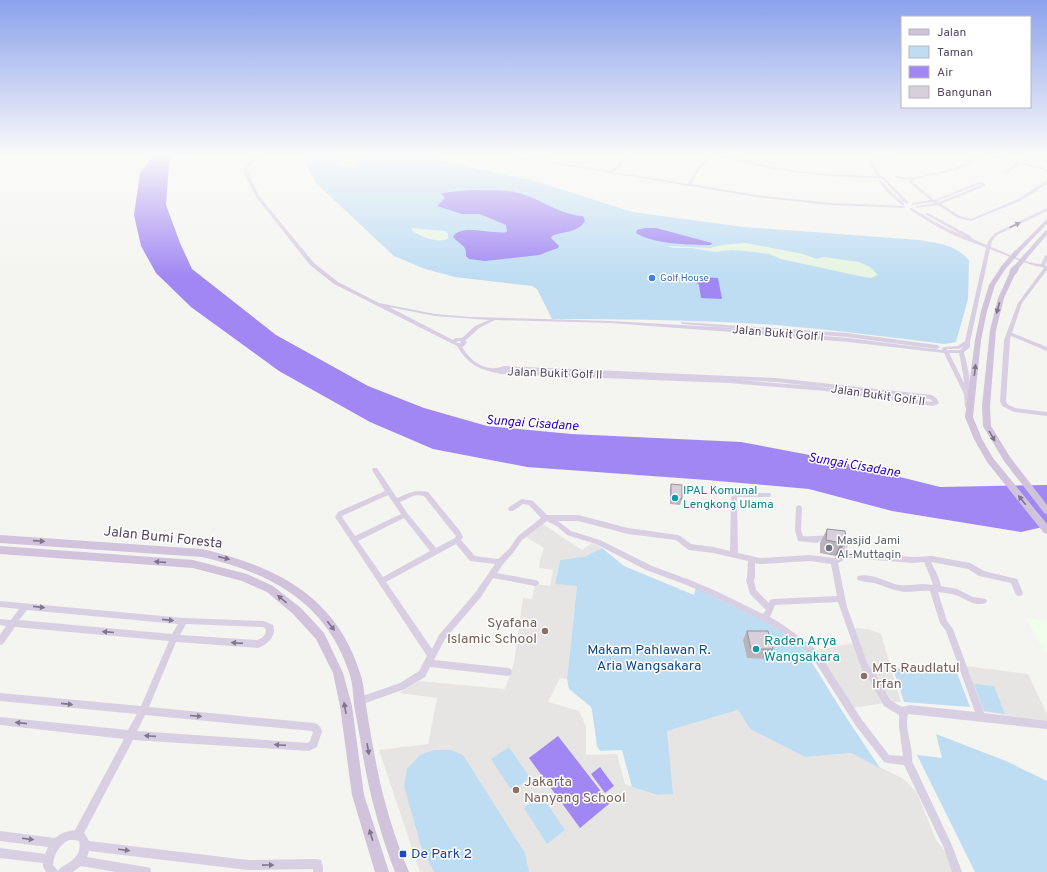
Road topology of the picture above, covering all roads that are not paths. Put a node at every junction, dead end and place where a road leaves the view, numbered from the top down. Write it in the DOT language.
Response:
graph roads {
  1 [pos="258,196"];
  2 [pos="761,196"];
  3 [pos="893,196"];
  4 [pos="927,196"];
  5 [pos="955,196"];
  6 [pos="1026,196"];
  7 [pos="936,203"];
  8 [pos="913,204"];
  9 [pos="905,205"];
  10 [pos="917,207"];
  11 [pos="911,209"];
  12 [pos="1047,209"];
  13 [pos="1047,222"];
  14 [pos="1047,232"];
  15 [pos="972,240"];
  16 [pos="989,247"];
  17 [pos="1047,256"];
  18 [pos="1044,267"];
  19 [pos="378,304"];
  20 [pos="408,310"];
  21 [pos="402,317"];
  22 [pos="472,318"];
  23 [pos="494,320"];
  24 [pos="477,326"];
  25 [pos="1009,333"];
  26 [pos="463,340"];
  27 [pos="453,342"];
  28 [pos="967,342"];
  29 [pos="459,346"];
  30 [pos="1047,349"];
  31 [pos="944,350"];
  32 [pos="961,351"];
  33 [pos="491,370"];
  34 [pos="967,394"];
  35 [pos="1047,414"];
  36 [pos="970,417"];
  37 [pos="375,470"];
  38 [pos="389,492"];
  39 [pos="768,495"];
  40 [pos="396,501"];
  41 [pos="513,508"];
  42 [pos="799,508"];
  43 [pos="1047,511"];
  44 [pos="405,515"];
  45 [pos="545,519"];
  46 [pos="1047,530"];
  47 [pos="0,539"];
  48 [pos="17,540"];
  49 [pos="354,540"];
  50 [pos="458,540"];
  51 [pos="4,550"];
  52 [pos="434,551"];
  53 [pos="734,554"];
  54 [pos="846,555"];
  55 [pos="752,559"];
  56 [pos="926,559"];
  57 [pos="834,561"];
  58 [pos="500,562"];
  59 [pos="491,575"];
  60 [pos="861,578"];
  61 [pos="382,581"];
  62 [pos="535,583"];
  63 [pos="937,588"];
  64 [pos="1019,593"];
  65 [pos="841,599"];
  66 [pos="983,601"];
  67 [pos="0,604"];
  68 [pos="25,606"];
  69 [pos="769,608"];
  70 [pos="765,619"];
  71 [pos="184,621"];
  72 [pos="0,622"];
  73 [pos="12,623"];
  74 [pos="174,638"];
  75 [pos="0,641"];
  76 [pos="431,660"];
  77 [pos="508,672"];
  78 [pos="0,697"];
  79 [pos="360,701"];
  80 [pos="143,711"];
  81 [pos="903,713"];
  82 [pos="982,717"];
  83 [pos="0,721"];
  84 [pos="1047,725"];
  85 [pos="130,735"];
  86 [pos="907,761"];
  87 [pos="78,834"];
  88 [pos="0,836"];
  89 [pos="56,843"];
  90 [pos="86,846"];
  91 [pos="0,853"];
  92 [pos="47,859"];
  93 [pos="79,861"];
  94 [pos="246,868"];
  95 [pos="53,872"];
  96 [pos="62,872"];
  97 [pos="146,872"];
  98 [pos="318,872"];
  99 [pos="382,872"];
  100 [pos="402,872"];
  101 [pos="957,872"];
  1 -- 19 [label="street, Jalan Bukit Golf I"];
  2 -- 9 [label="street"];
  3 -- 9 [label="street"];
  4 -- 7 [label="street"];
  5 -- 7 [label="street"];
  6 -- 7 [label="street"];
  7 -- 8 [label="street"];
  7 -- 10 [label="street"];
  8 -- 9 [label="street"];
  8 -- 10 [label="street"];
  9 -- 11 [label="street"];
  10 -- 11 [label="street"];
  10 -- 15 [label="street"];
  11 -- 15 [label="street"];
  16 -- 12 [label="street, one-way"];
  36 -- 13 [label="main road, one-way, bridge"];
  14 -- 43 [label="main road, one-way, bridge"];
  15 -- 16 [label="street"];
  16 -- 18 [label="street"];
  16 -- 28 [label="street"];
  17 -- 18 [label="street"];
  18 -- 25 [label="street"];
  19 -- 20 [label="street, Jalan Bukit Golf I"];
  19 -- 21 [label="street, Jalan Bukit Golf I"];
  20 -- 21 [label="street"];
  20 -- 22 [label="street, Jalan Bukit Golf I"];
  21 -- 27 [label="street, Jalan Bukit Golf I"];
  22 -- 23 [label="street, Jalan Bukit Golf I"];
  22 -- 24 [label="street"];
  23 -- 24 [label="street, Jalan Bukit Golf I"];
  23 -- 31 [label="street, Jalan Bukit Golf I"];
  24 -- 26 [label="street, Jalan Bukit Golf I"];
  25 -- 30 [label="street"];
  25 -- 35 [label="street"];
  26 -- 27 [label="street"];
  26 -- 29 [label="street, Jalan Bukit Golf I"];
  27 -- 29 [label="street, Jalan Bukit Golf II"];
  28 -- 31 [label="street, Jalan Bukit Golf I"];
  28 -- 32 [label="street"];
  29 -- 33 [label="street, Jalan Bukit Golf II"];
  31 -- 32 [label="street, Jalan Bukit Golf I"];
  31 -- 34 [label="street"];
  32 -- 34 [label="street"];
  33 -- 33 [label="street, Jalan Bukit Golf II"];
  34 -- 36 [label="street"];
  46 -- 36 [label="main road, one-way"];
  37 -- 38 [label="street"];
  38 -- 40 [label="street"];
  38 -- 49 [label="street"];
  39 -- 53 [label="street"];
  40 -- 44 [label="street"];
  40 -- 50 [label="street"];
  41 -- 45 [label="street"];
  42 -- 54 [label="street"];
  44 -- 49 [label="street"];
  44 -- 52 [label="street"];
  45 -- 53 [label="street"];
  45 -- 58 [label="street"];
  45 -- 70 [label="street"];
  47 -- 48 [label="main road, Jalan Bumi Foresta"];
  48 -- 51 [label="main road"];
  48 -- 79 [label="main road, Jalan Bumi Foresta, one-way"];
  49 -- 61 [label="street"];
  50 -- 52 [label="street"];
  50 -- 58 [label="street"];
  99 -- 51 [label="main road, Jalan Bumi Foresta, one-way"];
  52 -- 61 [label="street"];
  53 -- 55 [label="street"];
  54 -- 56 [label="street"];
  54 -- 57 [label="street"];
  55 -- 57 [label="street"];
  55 -- 69 [label="street"];
  56 -- 63 [label="street"];
  56 -- 64 [label="street"];
  57 -- 65 [label="street"];
  58 -- 59 [label="street"];
  59 -- 62 [label="street"];
  59 -- 76 [label="street"];
  60 -- 63 [label="street"];
  61 -- 76 [label="street"];
  63 -- 66 [label="street"];
  63 -- 82 [label="street"];
  65 -- 69 [label="street"];
  65 -- 81 [label="street"];
  67 -- 68 [label="street"];
  68 -- 71 [label="street, one-way"];
  68 -- 73 [label="street"];
  69 -- 70 [label="street"];
  70 -- 86 [label="street"];
  71 -- 74 [label="street"];
  71 -- 74 [label="street, one-way"];
  72 -- 73 [label="street"];
  74 -- 73 [label="street, one-way"];
  73 -- 75 [label="street"];
  74 -- 80 [label="street"];
  76 -- 77 [label="street"];
  76 -- 79 [label="street"];
  78 -- 80 [label="street, one-way"];
  79 -- 100 [label="main road, Jalan Bumi Foresta, one-way"];
  80 -- 85 [label="street"];
  80 -- 85 [label="street, one-way"];
  81 -- 82 [label="street"];
  81 -- 86 [label="street"];
  82 -- 84 [label="street"];
  85 -- 83 [label="street, one-way"];
  85 -- 87 [label="street"];
  86 -- 101 [label="street"];
  87 -- 89 [label="street"];
  87 -- 90 [label="street"];
  88 -- 89 [label="street, one-way"];
  89 -- 92 [label="street"];
  90 -- 93 [label="street"];
  90 -- 94 [label="street, one-way"];
  91 -- 92 [label="street"];
  92 -- 95 [label="street"];
  93 -- 96 [label="street"];
  93 -- 97 [label="street"];
  94 -- 98 [label="street, one-way"];
}
